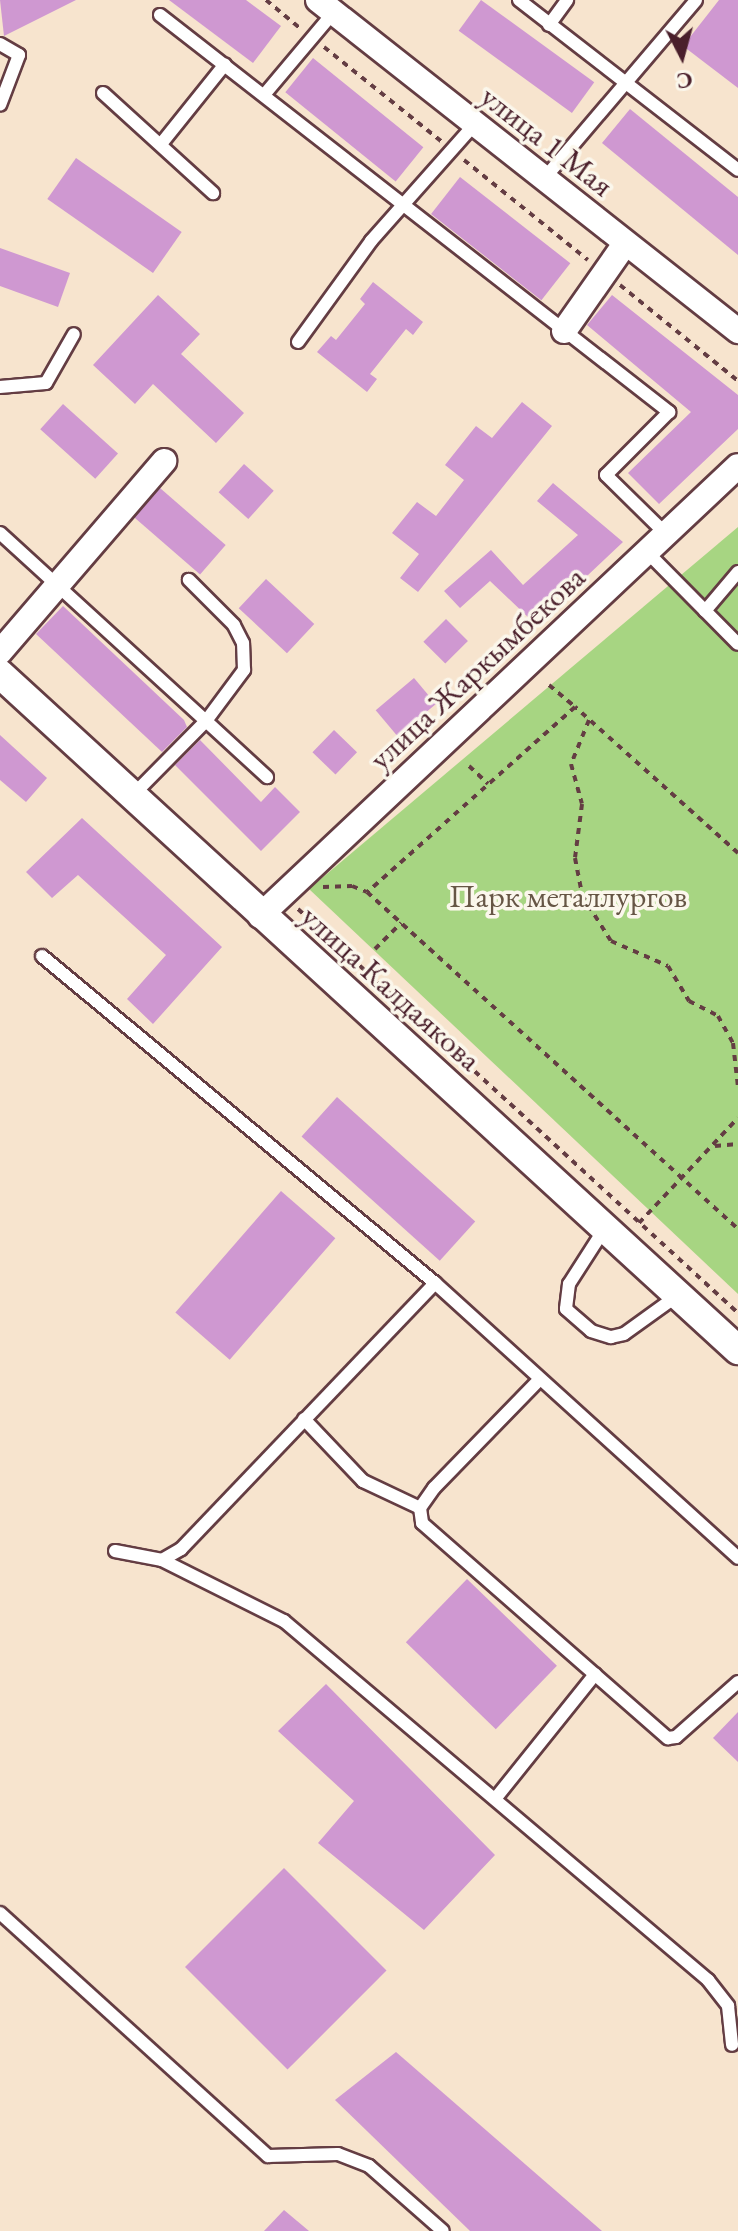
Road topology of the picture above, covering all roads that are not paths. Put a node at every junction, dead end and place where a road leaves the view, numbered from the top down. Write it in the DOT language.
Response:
graph roads {
  1 [pos="519,0"];
  2 [pos="567,0"];
  3 [pos="696,0"];
  4 [pos="326,6"];
  5 [pos="160,15"];
  6 [pos="549,25"];
  7 [pos="0,44"];
  8 [pos="225,64"];
  9 [pos="626,87"];
  10 [pos="103,93"];
  11 [pos="264,95"];
  12 [pos="0,105"];
  13 [pos="474,125"];
  14 [pos="161,144"];
  15 [pos="738,170"];
  16 [pos="543,180"];
  17 [pos="213,193"];
  18 [pos="404,202"];
  19 [pos="625,244"];
  20 [pos="564,331"];
  21 [pos="738,331"];
  22 [pos="74,334"];
  23 [pos="298,342"];
  24 [pos="0,387"];
  25 [pos="164,461"];
  26 [pos="738,466"];
  27 [pos="0,533"];
  28 [pos="666,534"];
  29 [pos="647,552"];
  30 [pos="738,572"];
  31 [pos="189,580"];
  32 [pos="58,584"];
  33 [pos="705,611"];
  34 [pos="738,644"];
  35 [pos="0,652"];
  36 [pos="0,674"];
  37 [pos="206,721"];
  38 [pos="267,777"];
  39 [pos="132,796"];
  40 [pos="260,916"];
  41 [pos="42,956"];
  42 [pos="605,1228"];
  43 [pos="435,1283"];
  44 [pos="678,1295"];
  45 [pos="738,1350"];
  46 [pos="540,1379"];
  47 [pos="304,1419"];
  48 [pos="420,1508"];
  49 [pos="115,1551"];
  50 [pos="738,1558"];
  51 [pos="162,1560"];
  52 [pos="595,1674"];
  53 [pos="738,1682"];
  54 [pos="495,1799"];
  55 [pos="0,1913"];
  56 [pos="732,2045"];
  57 [pos="443,2231"];
  1 -- 6 [label="lane"];
  2 -- 6 [label="lane"];
  3 -- 9 [label="lane"];
  4 -- 11 [label="lane"];
  4 -- 13 [label="street, улица 1 Мая"];
  5 -- 8 [label="lane"];
  6 -- 9 [label="lane"];
  7 -- 12 [label="lane"];
  8 -- 11 [label="lane"];
  8 -- 14 [label="lane"];
  9 -- 15 [label="lane"];
  9 -- 16 [label="lane"];
  10 -- 14 [label="lane"];
  11 -- 18 [label="lane"];
  13 -- 16 [label="street, улица 1 Мая"];
  13 -- 18 [label="lane"];
  14 -- 17 [label="lane"];
  16 -- 19 [label="street, улица 1 Мая"];
  18 -- 20 [label="lane"];
  18 -- 23 [label="lane"];
  19 -- 20 [label="street"];
  19 -- 21 [label="street, улица 1 Мая"];
  20 -- 28 [label="lane"];
  22 -- 24 [label="lane"];
  25 -- 32 [label="street"];
  26 -- 28 [label="street, улица Жаркымбекова"];
  27 -- 32 [label="lane"];
  28 -- 29 [label="street, улица Жаркымбекова"];
  29 -- 33 [label="lane"];
  29 -- 40 [label="street, улица Жаркымбекова"];
  30 -- 33 [label="lane"];
  31 -- 37 [label="lane"];
  32 -- 35 [label="street"];
  32 -- 37 [label="lane"];
  33 -- 34 [label="lane"];
  36 -- 39 [label="street, улица Калдаякова"];
  37 -- 38 [label="lane"];
  37 -- 39 [label="lane"];
  39 -- 40 [label="street, улица Калдаякова"];
  40 -- 42 [label="street, улица Калдаякова"];
  41 -- 43 [label="lane"];
  42 -- 44 [label="street, улица Калдаякова"];
  42 -- 44 [label="lane"];
  43 -- 46 [label="lane"];
  43 -- 47 [label="lane"];
  44 -- 45 [label="street, улица Калдаякова"];
  46 -- 48 [label="lane"];
  46 -- 50 [label="lane"];
  47 -- 48 [label="lane"];
  47 -- 51 [label="lane"];
  48 -- 52 [label="lane"];
  49 -- 51 [label="lane"];
  51 -- 54 [label="lane"];
  52 -- 53 [label="lane"];
  52 -- 54 [label="lane"];
  54 -- 56 [label="lane"];
  55 -- 57 [label="lane"];
}
